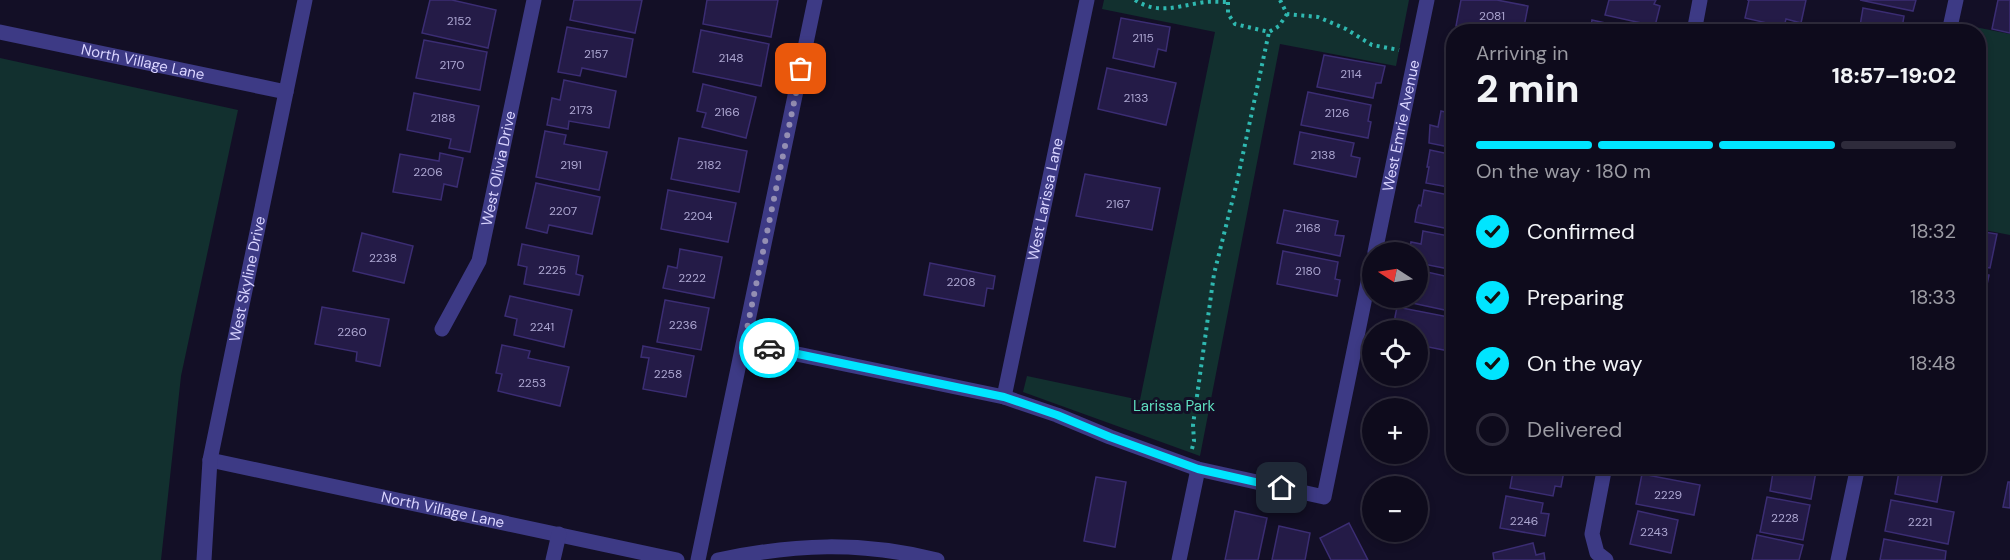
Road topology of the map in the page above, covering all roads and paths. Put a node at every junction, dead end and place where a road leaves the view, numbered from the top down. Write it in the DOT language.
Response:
graph roads {
  1 [pos="305,0"];
  2 [pos="534,0"];
  3 [pos="815,0"];
  4 [pos="1087,0"];
  5 [pos="1135,0"];
  6 [pos="1280,0"];
  7 [pos="1427,0"];
  8 [pos="1700,0"];
  9 [pos="1956,0"];
  10 [pos="1228,1"];
  11 [pos="1287,14"];
  12 [pos="1696,24"];
  13 [pos="1951,24"];
  14 [pos="0,32"];
  15 [pos="1269,32"];
  16 [pos="1399,51"];
  17 [pos="286,92"];
  18 [pos="1377,242"];
  19 [pos="1363,308"];
  20 [pos="442,328"];
  21 [pos="744,343"];
  22 [pos="1004,397"];
  23 [pos="1191,453"];
  24 [pos="210,460"];
  25 [pos="1198,469"];
  26 [pos="1603,474"];
  27 [pos="1856,474"];
  28 [pos="559,534"];
  29 [pos="204,560"];
  30 [pos="553,560"];
  31 [pos="677,560"];
  32 [pos="698,560"];
  33 [pos="718,560"];
  34 [pos="937,560"];
  35 [pos="1179,560"];
  36 [pos="1606,560"];
  37 [pos="1838,560"];
  1 -- 17 [label="street, West Skyline Drive"];
  2 -- 20 [label="street, West Olivia Drive"];
  3 -- 21 [label="street"];
  4 -- 22 [label="street, West Larissa Lane"];
  5 -- 10 [label="path"];
  6 -- 11 [label="path"];
  7 -- 18 [label="street, West Emrie Avenue"];
  8 -- 12 [label="street"];
  9 -- 13 [label="street"];
  10 -- 15 [label="path"];
  11 -- 15 [label="path"];
  11 -- 16 [label="path"];
  14 -- 17 [label="street, North Village Lane"];
  15 -- 23 [label="path"];
  17 -- 24 [label="street, West Skyline Drive"];
  19 -- 25 [label="street"];
  21 -- 22 [label="street"];
  21 -- 32 [label="street"];
  22 -- 25 [label="street"];
  24 -- 28 [label="street, North Village Lane"];
  24 -- 29 [label="street, West Skyline Drive"];
  25 -- 35 [label="street"];
  26 -- 36 [label="street"];
  27 -- 37 [label="street"];
  28 -- 30 [label="street"];
  28 -- 31 [label="street, North Village Lane"];
  33 -- 34 [label="street"];
}
